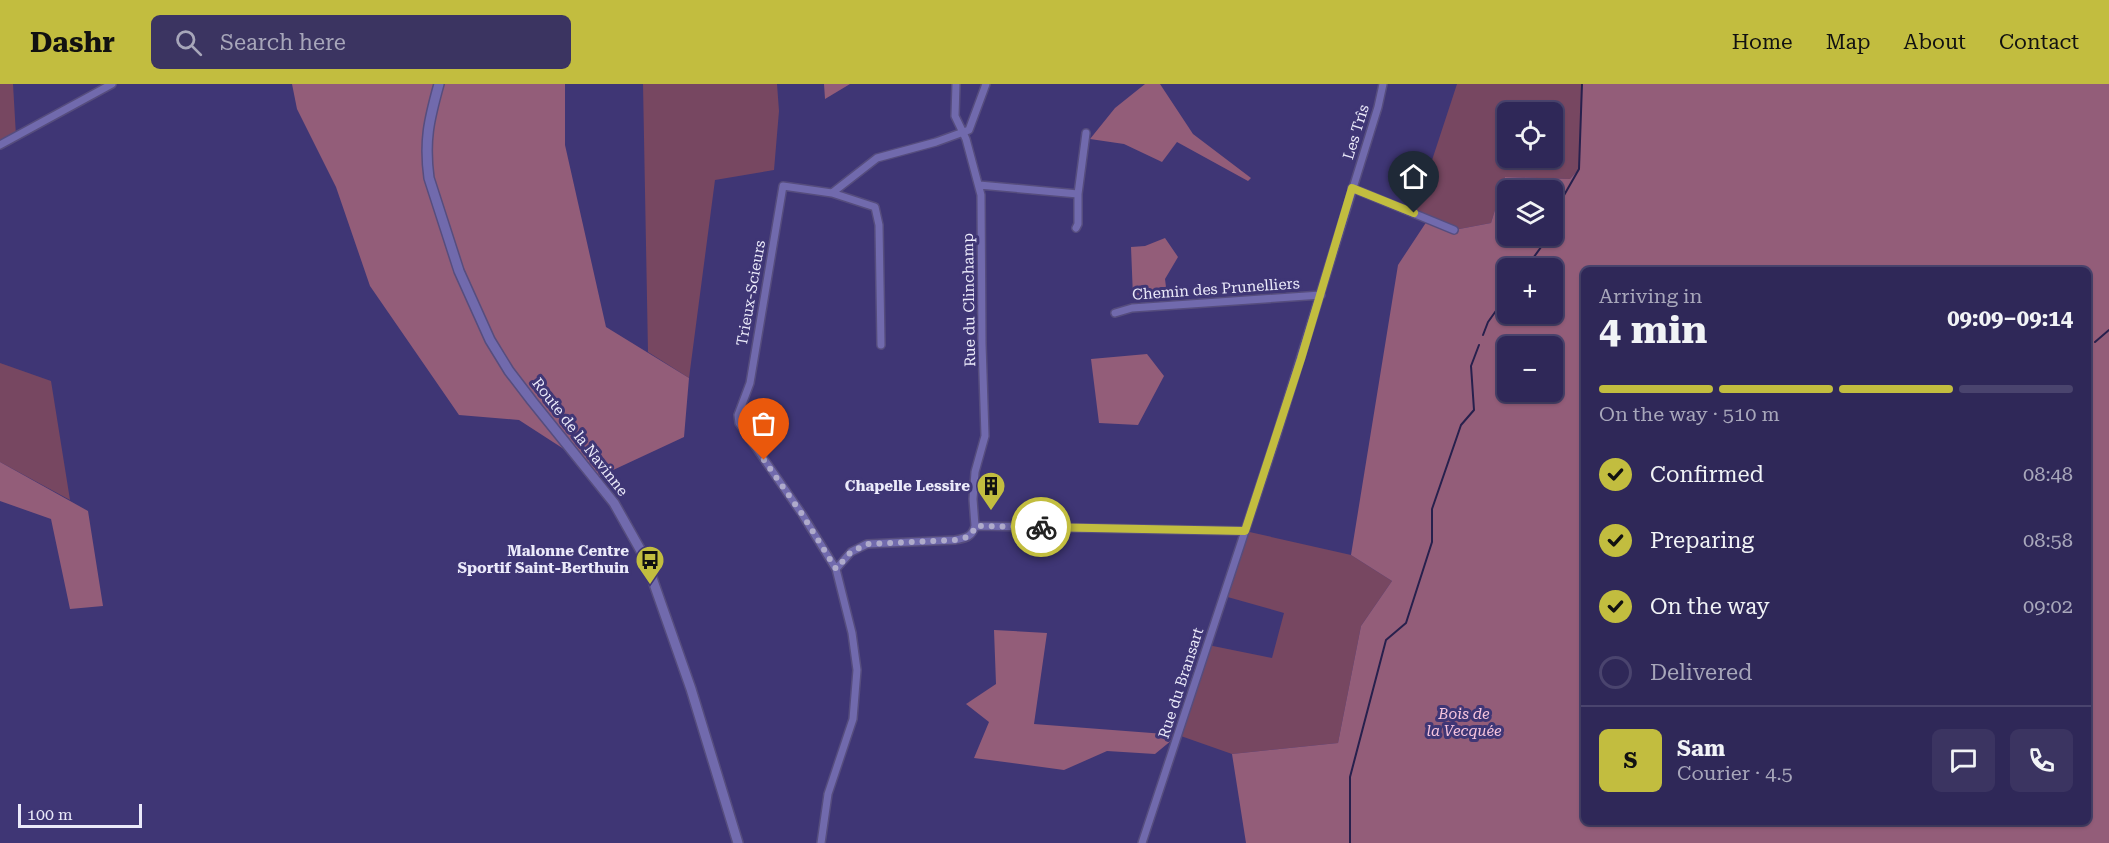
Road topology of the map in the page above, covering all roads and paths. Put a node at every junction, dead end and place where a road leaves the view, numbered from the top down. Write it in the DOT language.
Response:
graph roads {
  1 [pos="112,84"];
  2 [pos="439,84"];
  3 [pos="956,84"];
  4 [pos="986,84"];
  5 [pos="1383,84"];
  6 [pos="962,132"];
  7 [pos="1086,133"];
  8 [pos="0,145"];
  9 [pos="979,185"];
  10 [pos="1352,188"];
  11 [pos="832,193"];
  12 [pos="1078,194"];
  13 [pos="1076,228"];
  14 [pos="1454,230"];
  15 [pos="1321,295"];
  16 [pos="1115,313"];
  17 [pos="881,345"];
  18 [pos="975,526"];
  19 [pos="1245,531"];
  20 [pos="836,569"];
  21 [pos="738,843"];
  22 [pos="821,843"];
  23 [pos="1142,843"];
  1 -- 8 [label="street"];
  2 -- 21 [label="street, Route de la Navinne"];
  3 -- 6 [label="street, Rue du Clinchamp"];
  4 -- 6 [label="street"];
  5 -- 10 [label="street, Les Trîs"];
  6 -- 9 [label="street, Rue du Clinchamp"];
  6 -- 11 [label="street"];
  7 -- 12 [label="street"];
  9 -- 12 [label="street"];
  9 -- 18 [label="street, Rue du Clinchamp"];
  10 -- 14 [label="street"];
  10 -- 15 [label="street, Les Trîs"];
  11 -- 17 [label="street"];
  11 -- 20 [label="street, Trieux-Scieurs"];
  12 -- 13 [label="street"];
  15 -- 16 [label="street, Chemin des Prunelliers"];
  15 -- 19 [label="street, Les Trîs"];
  18 -- 19 [label="street"];
  18 -- 20 [label="street"];
  19 -- 23 [label="street, Rue du Bransart"];
  20 -- 22 [label="street"];
}
